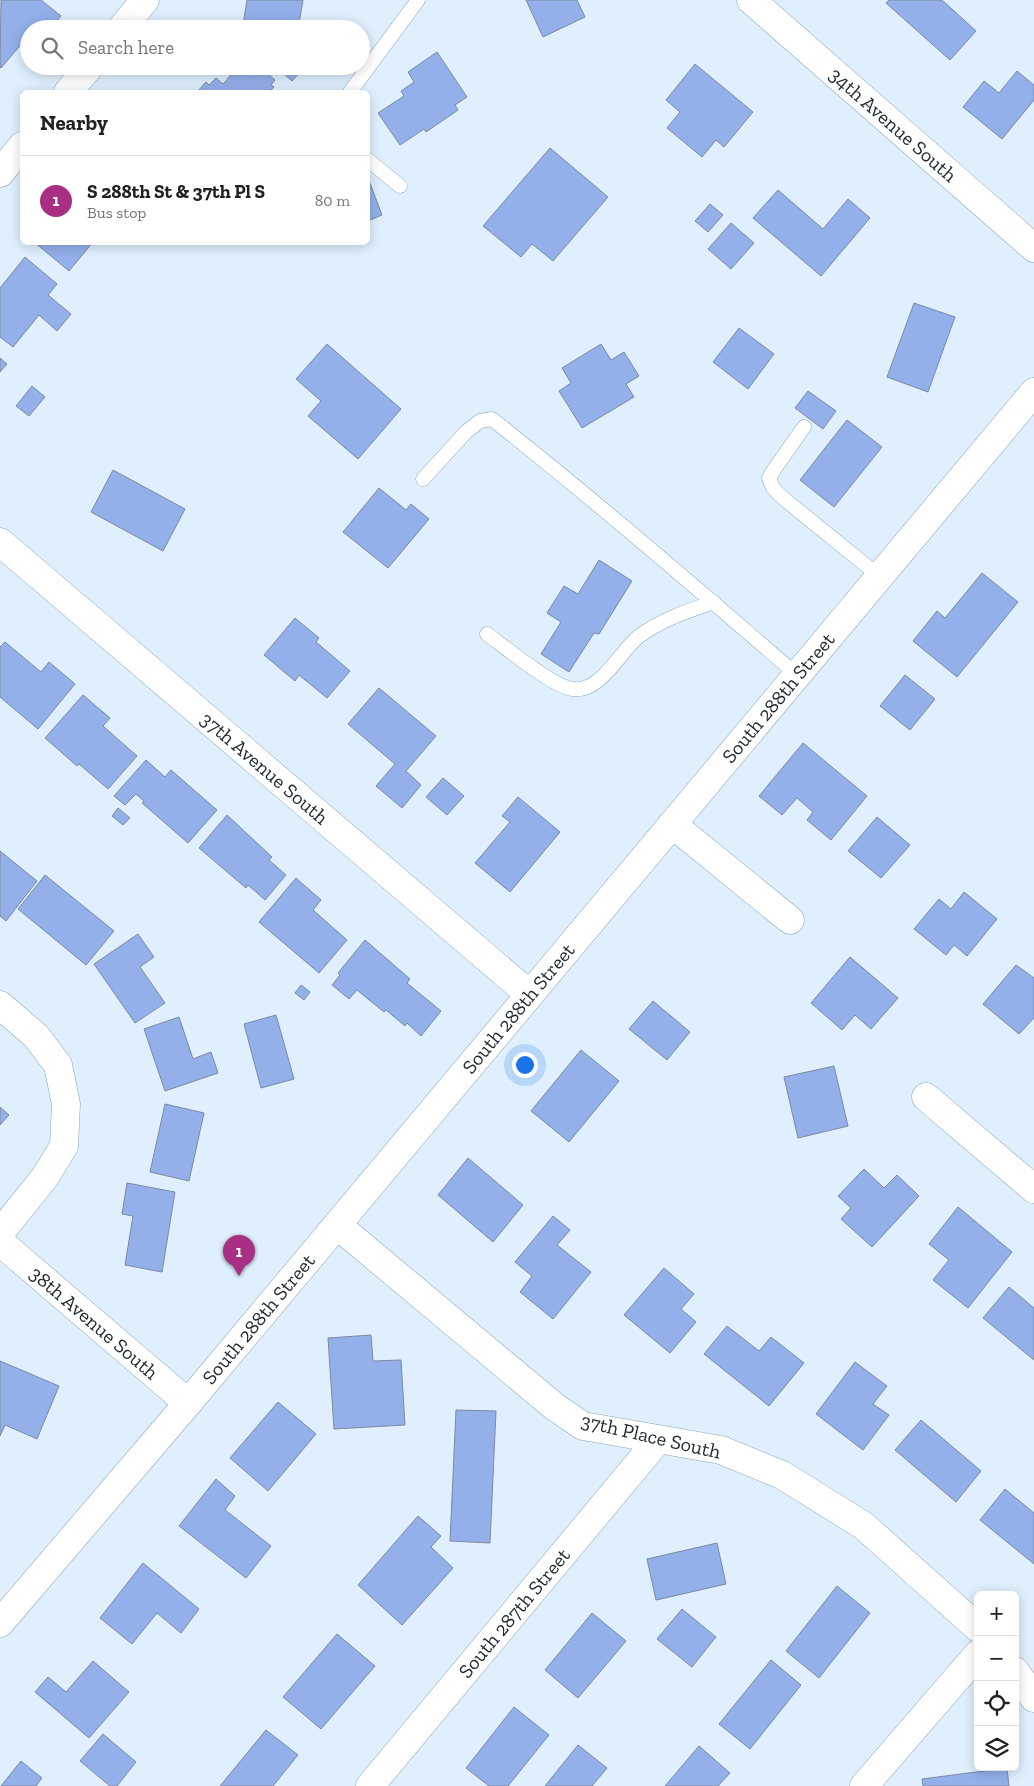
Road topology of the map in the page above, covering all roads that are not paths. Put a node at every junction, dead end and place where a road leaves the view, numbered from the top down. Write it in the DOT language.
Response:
graph roads {
  1 [pos="145,0"];
  2 [pos="418,0"];
  3 [pos="751,0"];
  4 [pos="128,20"];
  5 [pos="370,65"];
  6 [pos="82,75"];
  7 [pos="363,75"];
  8 [pos="70,90"];
  9 [pos="351,90"];
  10 [pos="20,148"];
  11 [pos="370,162"];
  12 [pos="0,173"];
  13 [pos="400,186"];
  14 [pos="1034,248"];
  15 [pos="1034,392"];
  16 [pos="804,427"];
  17 [pos="423,479"];
  18 [pos="0,542"];
  19 [pos="879,576"];
  20 [pos="714,602"];
  21 [pos="487,634"];
  22 [pos="797,675"];
  23 [pos="672,824"];
  24 [pos="790,920"];
  25 [pos="529,994"];
  26 [pos="0,1006"];
  27 [pos="926,1097"];
  28 [pos="1034,1189"];
  29 [pos="337,1225"];
  30 [pos="0,1233"];
  31 [pos="0,1242"];
  32 [pos="188,1403"];
  33 [pos="658,1440"];
  34 [pos="0,1622"];
  35 [pos="974,1624"];
  36 [pos="974,1659"];
  37 [pos="1019,1677"];
  38 [pos="1034,1698"];
  39 [pos="370,1786"];
  40 [pos="864,1786"];
  1 -- 4 [label="street"];
  2 -- 5 [label="lane"];
  3 -- 14 [label="street, 34th Avenue South"];
  6 -- 8 [label="street"];
  7 -- 9 [label="lane"];
  10 -- 12 [label="street"];
  11 -- 13 [label="lane"];
  15 -- 19 [label="street, South 288th Street"];
  16 -- 19 [label="lane"];
  17 -- 20 [label="lane"];
  18 -- 25 [label="street, 37th Avenue South"];
  19 -- 22 [label="street, South 288th Street"];
  20 -- 21 [label="lane"];
  20 -- 22 [label="lane"];
  22 -- 23 [label="street, South 288th Street"];
  23 -- 24 [label="street"];
  23 -- 25 [label="street, South 288th Street"];
  25 -- 29 [label="street, South 288th Street"];
  26 -- 30 [label="street"];
  27 -- 28 [label="street"];
  29 -- 32 [label="street, South 288th Street"];
  29 -- 33 [label="street, 37th Place South"];
  31 -- 32 [label="street, 38th Avenue South"];
  32 -- 34 [label="street, South 288th Street"];
  33 -- 35 [label="street, 37th Place South"];
  33 -- 39 [label="street, South 287th Street"];
  36 -- 40 [label="street"];
  37 -- 38 [label="street"];
}
